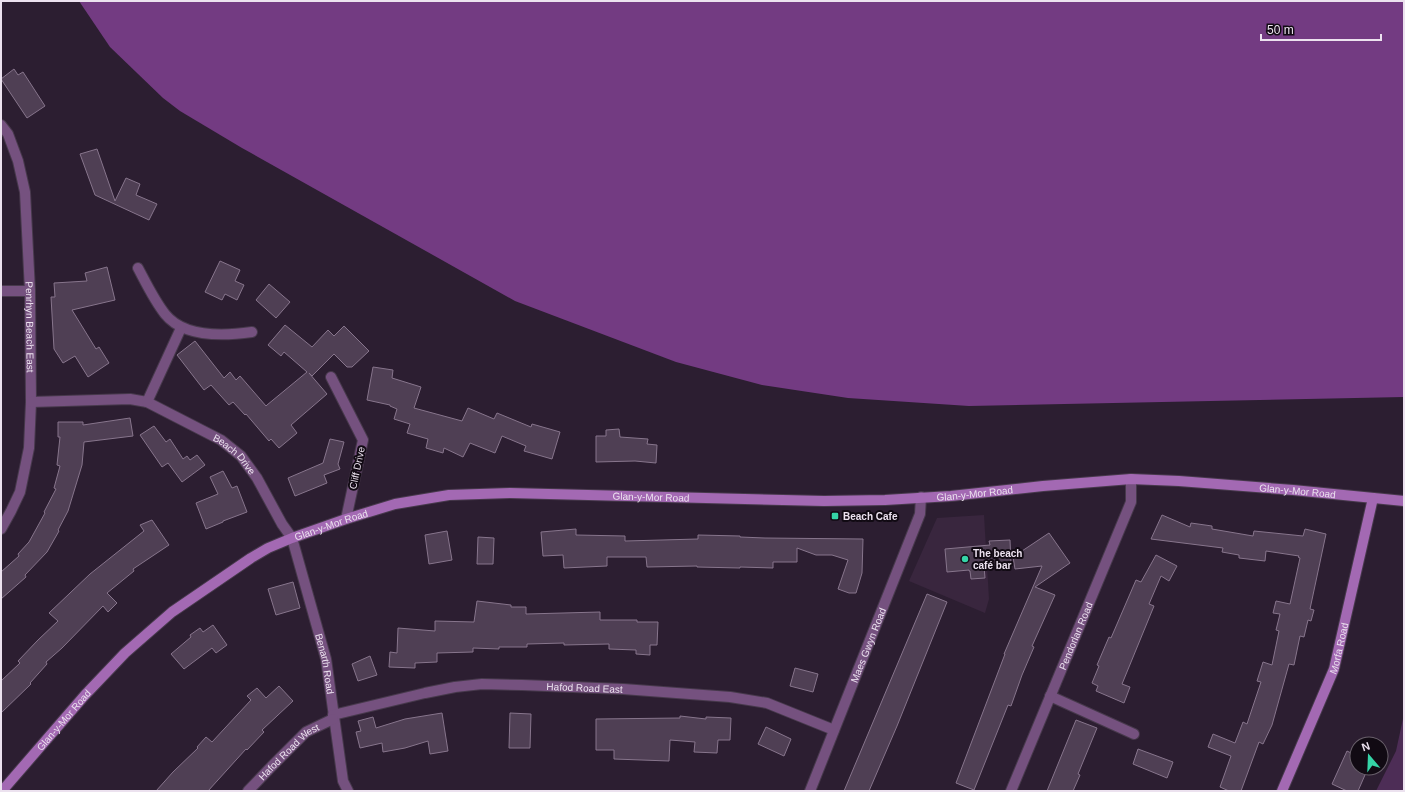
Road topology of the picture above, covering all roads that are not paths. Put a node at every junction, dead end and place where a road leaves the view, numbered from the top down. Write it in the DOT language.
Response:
graph roads {
  1 [pos="1,125"];
  2 [pos="138,268"];
  3 [pos="30,291"];
  4 [pos="1,292"];
  5 [pos="181,328"];
  6 [pos="252,332"];
  7 [pos="331,377"];
  8 [pos="31,402"];
  9 [pos="147,402"];
  10 [pos="1131,479"];
  11 [pos="921,497"];
  12 [pos="1373,498"];
  13 [pos="1404,502"];
  14 [pos="346,519"];
  15 [pos="1,529"];
  16 [pos="292,538"];
  17 [pos="1050,696"];
  18 [pos="333,717"];
  19 [pos="834,730"];
  20 [pos="1134,734"];
  21 [pos="2,791"];
  22 [pos="248,791"];
  23 [pos="348,791"];
  24 [pos="810,791"];
  25 [pos="1011,791"];
  26 [pos="1282,791"];
  1 -- 3 [label="street, Penrhyn Beach East"];
  2 -- 5 [label="street"];
  3 -- 4 [label="street"];
  3 -- 8 [label="street, Penrhyn Beach East"];
  5 -- 6 [label="street"];
  5 -- 9 [label="street"];
  7 -- 14 [label="street, Cliff Drive"];
  8 -- 9 [label="street, Beach Drive"];
  8 -- 15 [label="street, Penrhyn Beach East"];
  9 -- 16 [label="street, Beach Drive"];
  10 -- 11 [label="street, Glan-y-Mor Road"];
  10 -- 12 [label="street, Glan-y-Mor Road"];
  10 -- 17 [label="street, Pendorlan Road"];
  11 -- 14 [label="street, Glan-y-Mor Road"];
  11 -- 19 [label="street, Maes Gwyn Road"];
  12 -- 13 [label="street, Glan-y-Mor Road"];
  12 -- 26 [label="street, Morfa Road"];
  14 -- 16 [label="street, Glan-y-Mor Road"];
  16 -- 18 [label="street, Benarth Road"];
  16 -- 21 [label="street, Glan-y-Mor Road"];
  17 -- 20 [label="street"];
  17 -- 25 [label="street, Pendorlan Road"];
  18 -- 19 [label="street, Hafod Road East"];
  18 -- 22 [label="street, Hafod Road West"];
  18 -- 23 [label="street, Benarth Road"];
  19 -- 24 [label="street, Maes Gwyn Road"];
}
